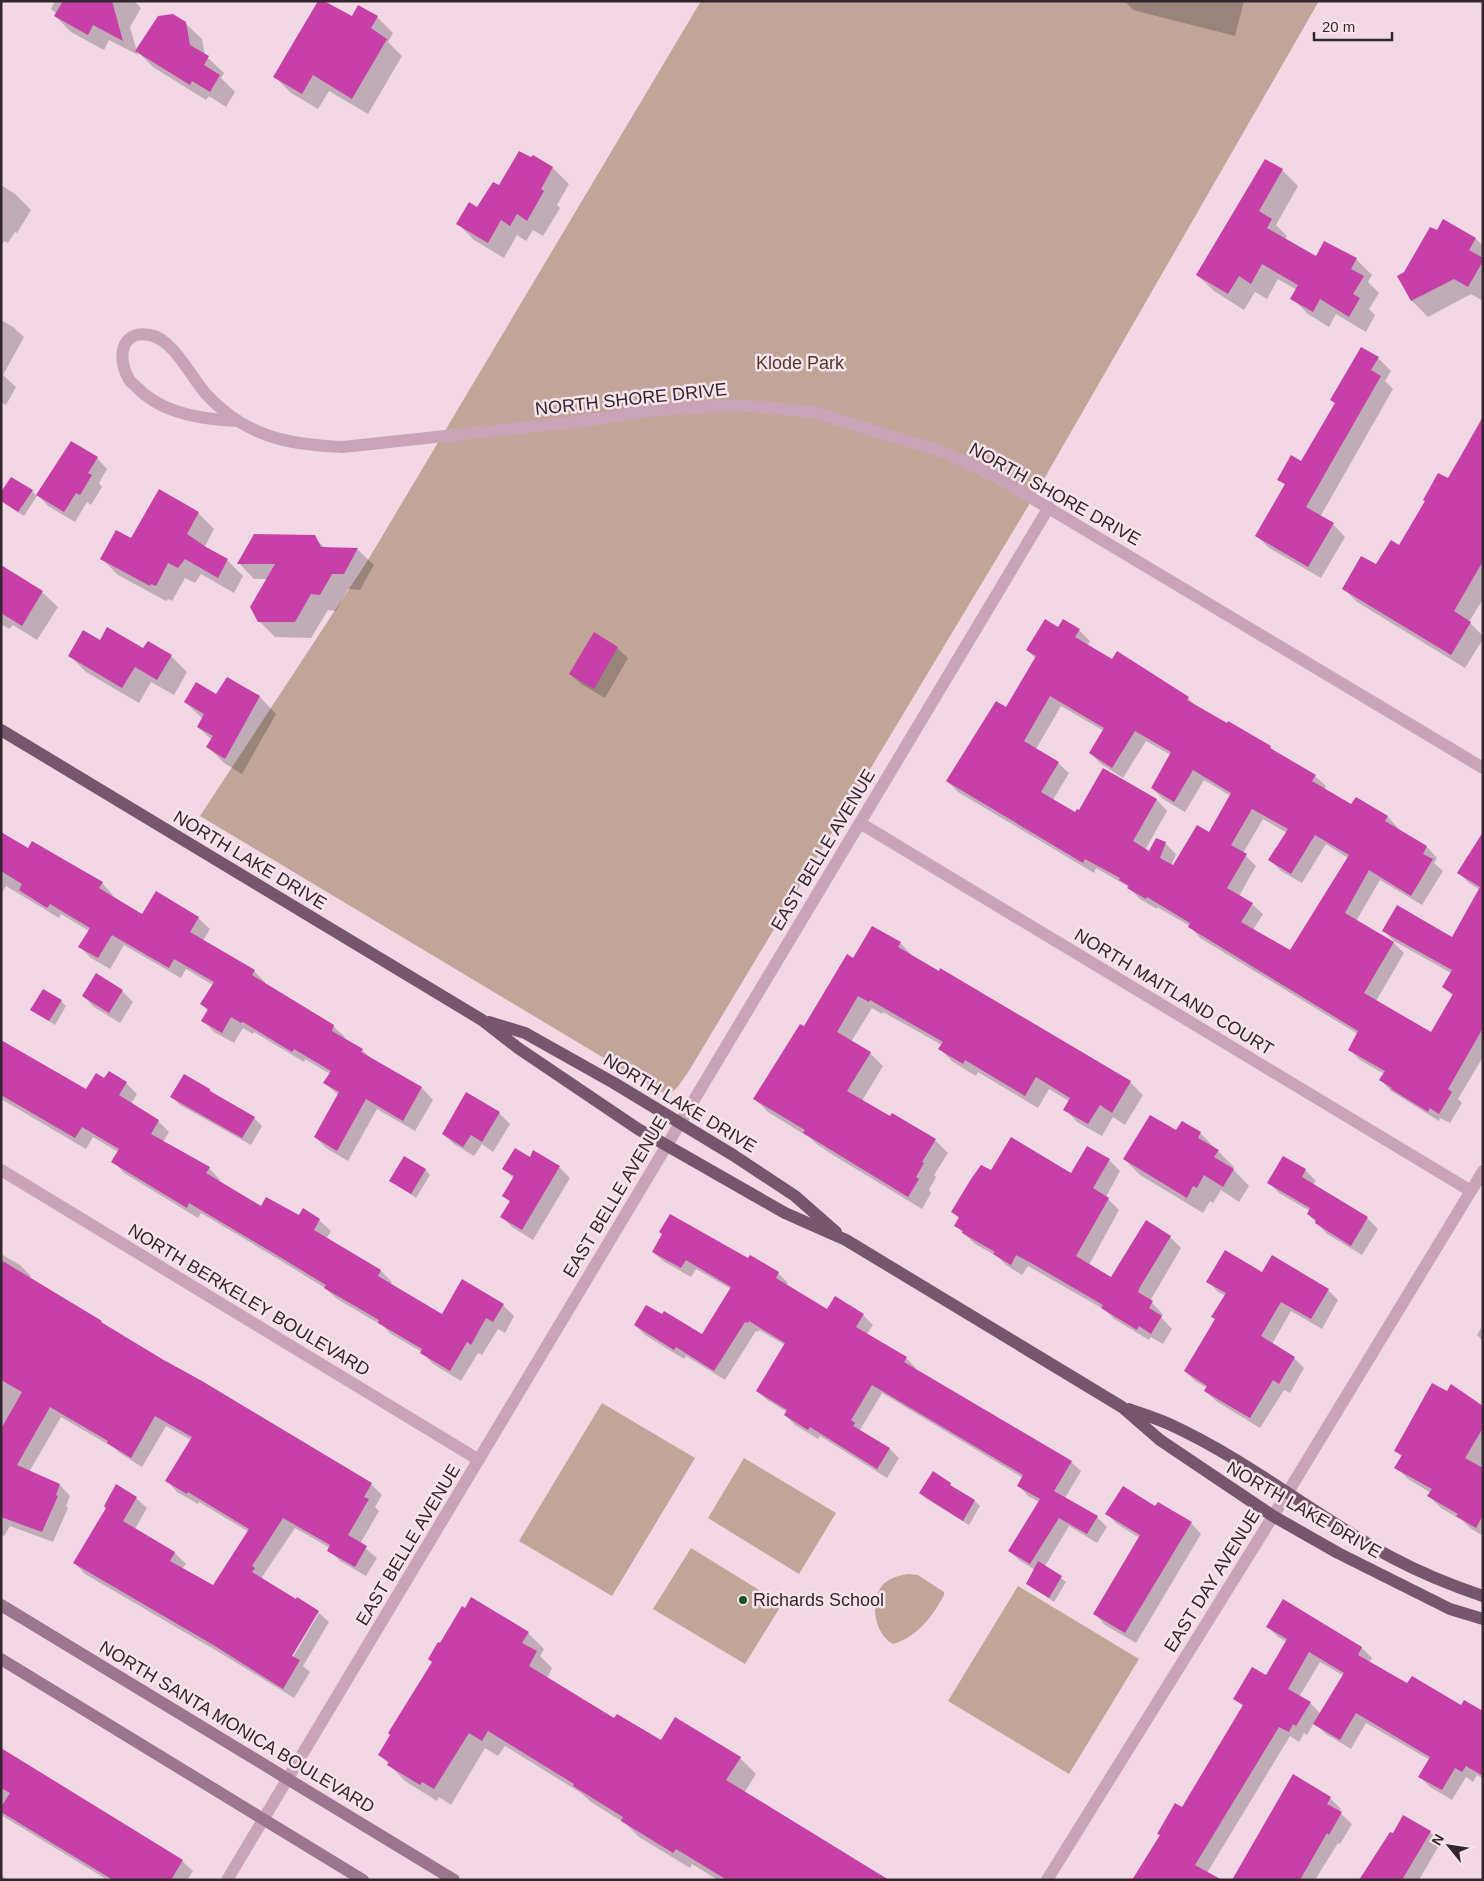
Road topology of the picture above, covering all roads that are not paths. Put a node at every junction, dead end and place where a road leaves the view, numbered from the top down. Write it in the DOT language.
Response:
graph roads {
  1 [pos="237,422"];
  2 [pos="1049,507"];
  3 [pos="1,730"];
  4 [pos="1483,768"];
  5 [pos="860,823"];
  6 [pos="482,1020"];
  7 [pos="680,1123"];
  8 [pos="667,1146"];
  9 [pos="1,1170"];
  10 [pos="1483,1172"];
  11 [pos="1471,1192"];
  12 [pos="846,1240"];
  13 [pos="1122,1407"];
  14 [pos="479,1460"];
  15 [pos="1288,1492"];
  16 [pos="1273,1516"];
  17 [pos="1483,1596"];
  18 [pos="1,1605"];
  19 [pos="1483,1619"];
  20 [pos="1,1659"];
  21 [pos="289,1778"];
  22 [pos="264,1820"];
  23 [pos="227,1880"];
  24 [pos="363,1880"];
  25 [pos="454,1880"];
  26 [pos="1047,1880"];
  1 -- 1 [label="street, NORTH SHORE DRIVE"];
  1 -- 2 [label="street, NORTH SHORE DRIVE"];
  2 -- 4 [label="street, NORTH SHORE DRIVE"];
  2 -- 5 [label="street, EAST BELLE AVENUE"];
  3 -- 6 [label="main road, NORTH LAKE DRIVE"];
  5 -- 7 [label="street, EAST BELLE AVENUE"];
  5 -- 11 [label="street, NORTH MAITLAND COURT"];
  6 -- 7 [label="main road, NORTH LAKE DRIVE"];
  6 -- 8 [label="main road, NORTH LAKE DRIVE"];
  7 -- 8 [label="street, EAST BELLE AVENUE"];
  7 -- 12 [label="main road, NORTH LAKE DRIVE"];
  8 -- 12 [label="main road, NORTH LAKE DRIVE"];
  8 -- 14 [label="street, EAST BELLE AVENUE"];
  9 -- 14 [label="street, NORTH BERKELEY BOULEVARD"];
  10 -- 11 [label="street, EAST DAY AVENUE"];
  11 -- 15 [label="street, EAST DAY AVENUE"];
  12 -- 13 [label="main road, NORTH LAKE DRIVE"];
  13 -- 15 [label="main road, NORTH LAKE DRIVE"];
  13 -- 16 [label="main road, NORTH LAKE DRIVE"];
  14 -- 21 [label="street, EAST BELLE AVENUE"];
  15 -- 16 [label="street, EAST DAY AVENUE"];
  15 -- 17 [label="main road, NORTH LAKE DRIVE"];
  16 -- 19 [label="main road, NORTH LAKE DRIVE"];
  16 -- 26 [label="street, EAST DAY AVENUE"];
  18 -- 21 [label="street, NORTH SANTA MONICA BOULEVARD"];
  20 -- 22 [label="street"];
  21 -- 22 [label="street, EAST BELLE AVENUE"];
  21 -- 25 [label="street, NORTH SANTA MONICA BOULEVARD"];
  22 -- 23 [label="street, EAST BELLE AVENUE"];
  22 -- 24 [label="street"];
}
